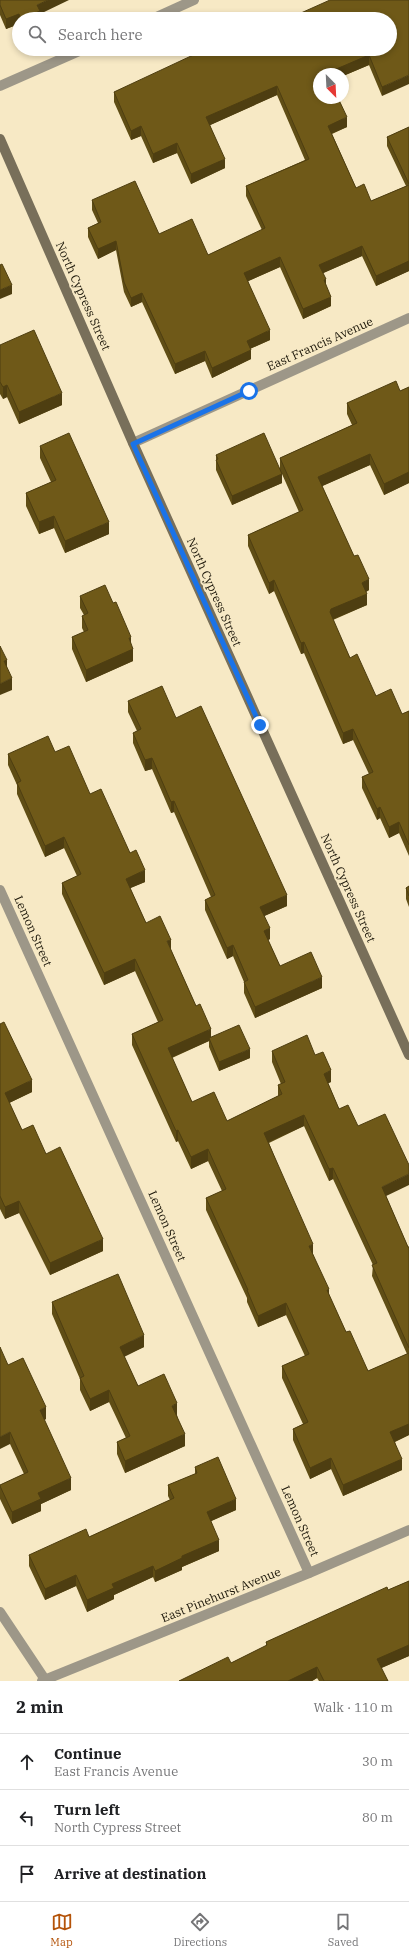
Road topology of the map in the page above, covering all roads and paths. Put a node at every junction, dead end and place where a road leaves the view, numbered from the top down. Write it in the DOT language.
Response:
graph roads {
  1 [pos="194,0"];
  2 [pos="167,12"];
  3 [pos="68,56"];
  4 [pos="0,86"];
  5 [pos="0,139"];
  6 [pos="409,318"];
  7 [pos="133,444"];
  8 [pos="0,890"];
  9 [pos="409,1055"];
  10 [pos="409,1530"];
  11 [pos="310,1573"];
  12 [pos="0,1612"];
  13 [pos="45,1681"];
  1 -- 2 [label="street"];
  3 -- 4 [label="street"];
  5 -- 7 [label="street, North Cypress Street"];
  6 -- 7 [label="street, East Francis Avenue"];
  7 -- 9 [label="street, North Cypress Street"];
  8 -- 11 [label="street, Lemon Street"];
  10 -- 11 [label="street, East Pinehurst Avenue"];
  11 -- 13 [label="street, East Pinehurst Avenue"];
  12 -- 13 [label="street"];
}
